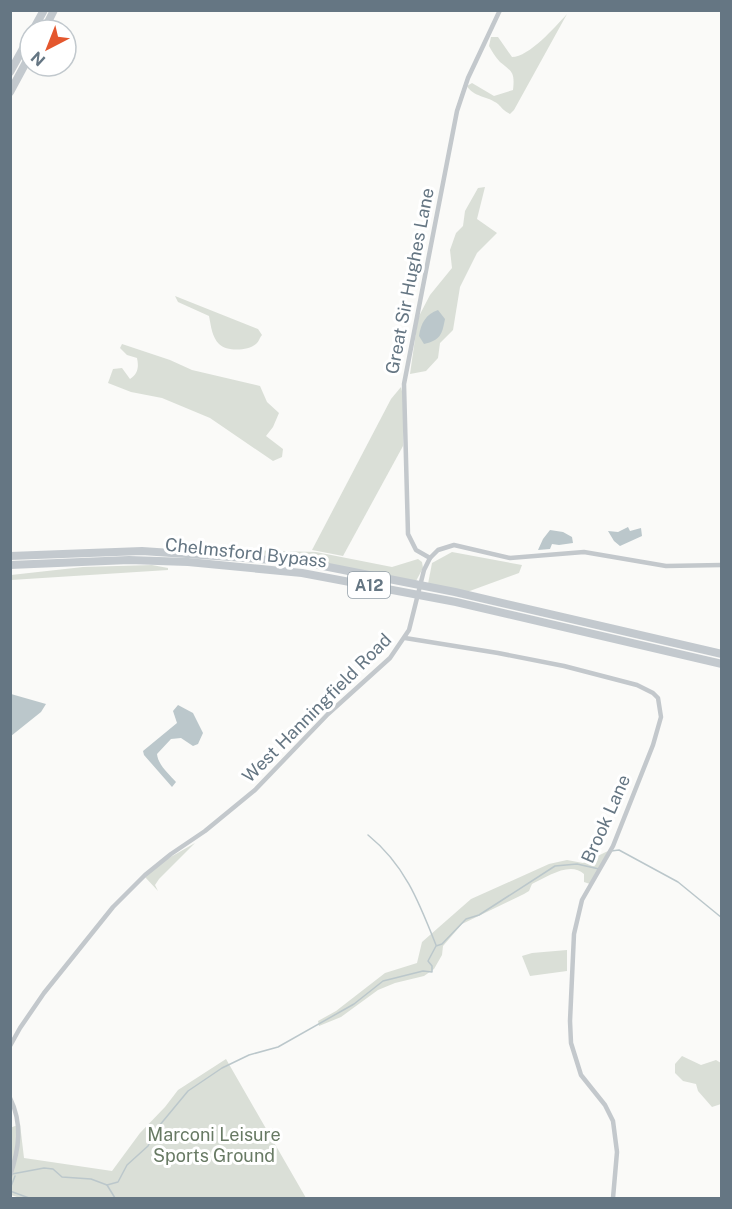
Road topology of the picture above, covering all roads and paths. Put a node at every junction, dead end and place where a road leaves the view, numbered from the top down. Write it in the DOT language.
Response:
graph roads {
  1 [pos="500,10"];
  2 [pos="18,58"];
  3 [pos="10,72"];
  4 [pos="18,78"];
  5 [pos="10,92"];
  6 [pos="10,554"];
  7 [pos="430,558"];
  8 [pos="45,563"];
  9 [pos="722,564"];
  10 [pos="10,565"];
  11 [pos="10,571"];
  12 [pos="405,638"];
  13 [pos="722,654"];
  14 [pos="722,664"];
  15 [pos="10,1046"];
  16 [pos="10,1098"];
  17 [pos="10,1176"];
  18 [pos="613,1198"];
  1 -- 7 [label="street, Great Sir Hughes Lane"];
  2 -- 3 [label="highway"];
  4 -- 5 [label="highway"];
  6 -- 13 [label="highway, Chelmsford Bypass / A12"];
  7 -- 9 [label="street"];
  7 -- 12 [label="street, West Hanningfield Road"];
  8 -- 10 [label="highway, Chelmsford Bypass / A12"];
  8 -- 11 [label="highway, A12"];
  8 -- 14 [label="highway, Chelmsford Bypass / A12"];
  12 -- 15 [label="street, West Hanningfield Road"];
  12 -- 18 [label="street, Brook Lane"];
  16 -- 17 [label="street"];
}
